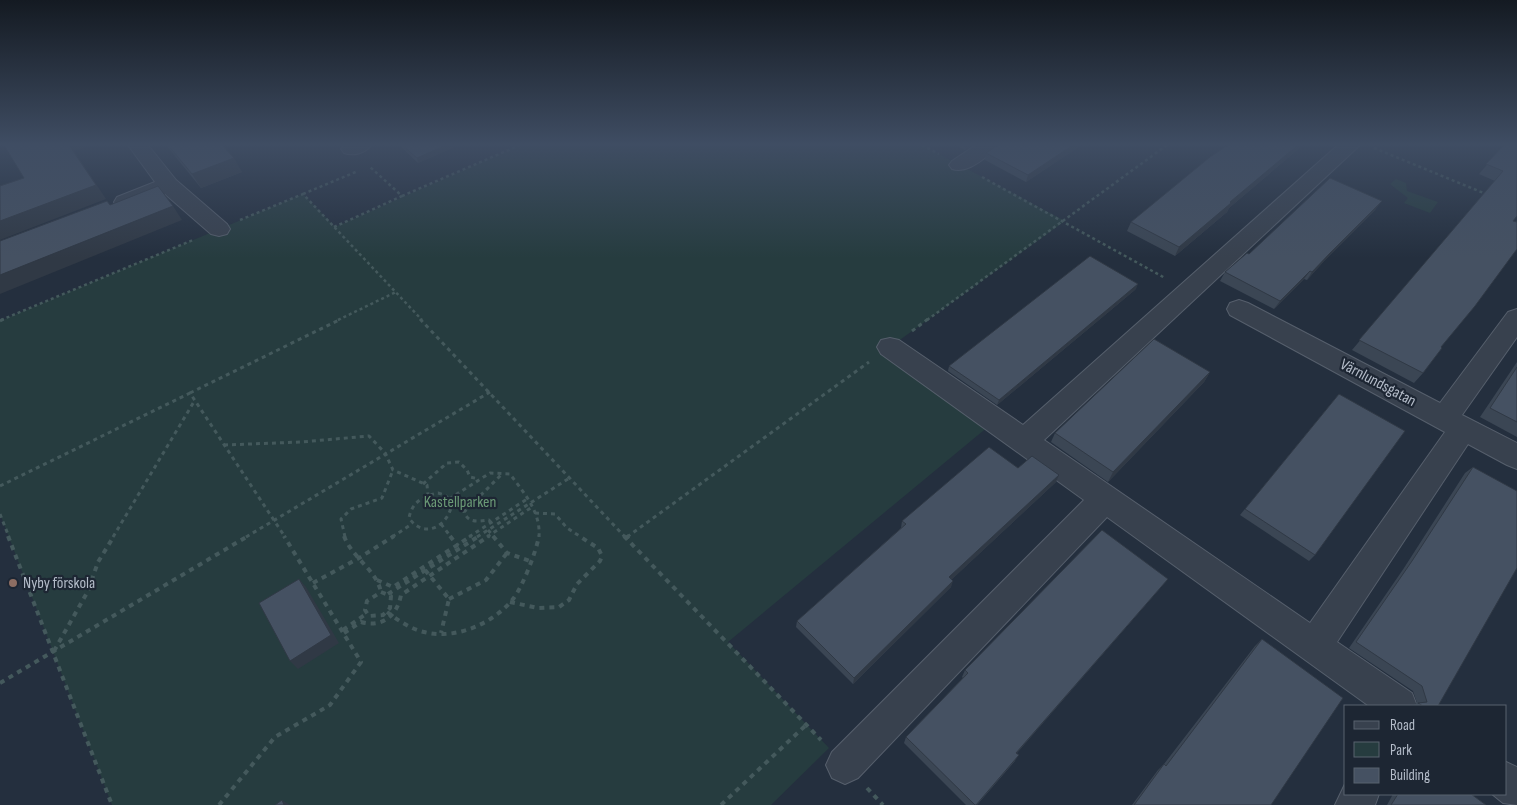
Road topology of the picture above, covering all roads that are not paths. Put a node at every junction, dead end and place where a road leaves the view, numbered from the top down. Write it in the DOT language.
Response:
graph roads {
  1 [pos="166,183"];
  2 [pos="1308,183"];
  3 [pos="168,185"];
  4 [pos="106,210"];
  5 [pos="219,229"];
  6 [pos="1239,309"];
  7 [pos="1517,318"];
  8 [pos="890,347"];
  9 [pos="1454,423"];
  10 [pos="1024,441"];
  11 [pos="1517,457"];
  12 [pos="1105,499"];
  13 [pos="1314,646"];
  14 [pos="1398,705"];
  15 [pos="846,765"];
  1 -- 3 [label="street"];
  2 -- 10 [label="street"];
  3 -- 4 [label="street"];
  3 -- 5 [label="street"];
  6 -- 9 [label="street, Värnlundsgatan"];
  7 -- 9 [label="street"];
  8 -- 10 [label="street"];
  9 -- 11 [label="street, Värnlundsgatan"];
  9 -- 13 [label="street"];
  10 -- 12 [label="street"];
  12 -- 13 [label="street"];
  12 -- 15 [label="street"];
  13 -- 14 [label="street"];
}
